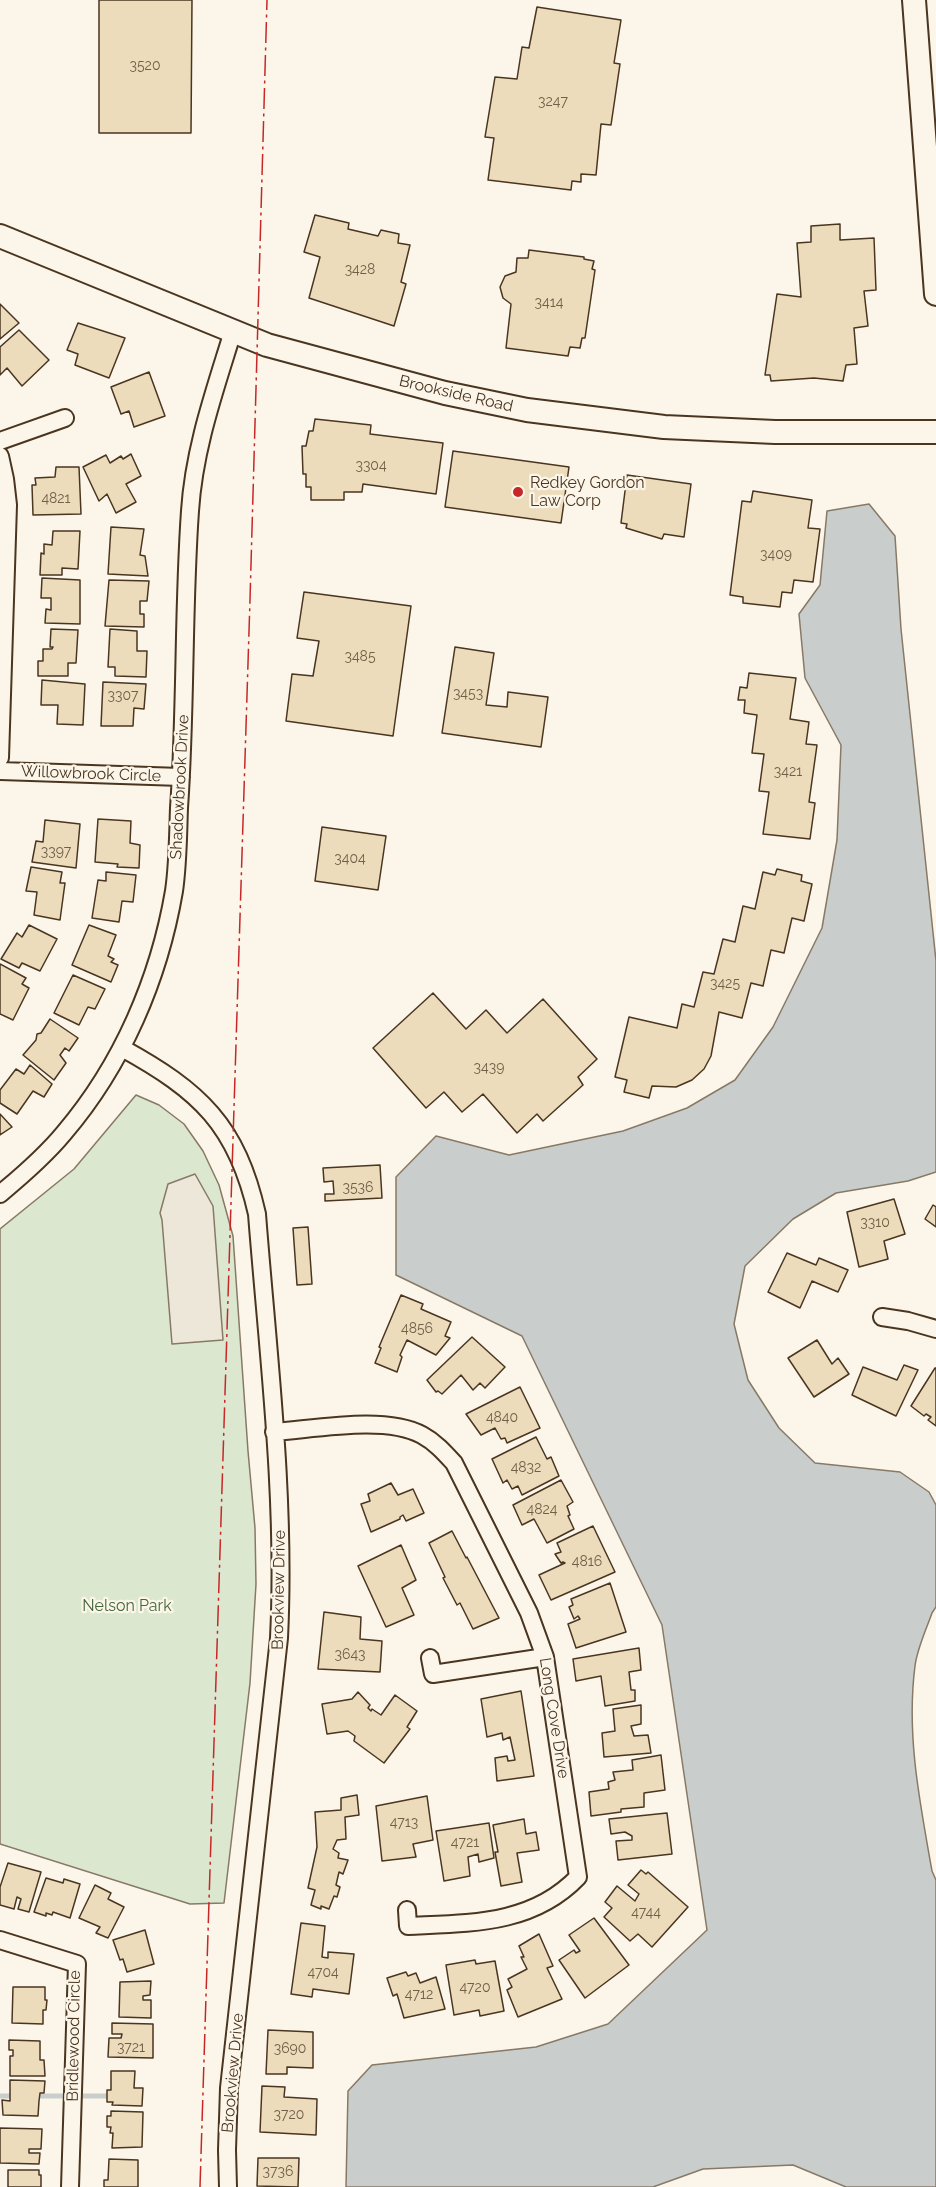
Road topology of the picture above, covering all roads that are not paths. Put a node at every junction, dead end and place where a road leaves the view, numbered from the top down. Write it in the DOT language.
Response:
graph roads {
  1 [pos="914,0"];
  2 [pos="0,236"];
  3 [pos="936,294"];
  4 [pos="233,331"];
  5 [pos="65,418"];
  6 [pos="936,432"];
  7 [pos="0,441"];
  8 [pos="0,456"];
  9 [pos="0,758"];
  10 [pos="0,771"];
  11 [pos="181,777"];
  12 [pos="122,1048"];
  13 [pos="0,1194"];
  14 [pos="882,1317"];
  15 [pos="936,1329"];
  16 [pos="274,1432"];
  17 [pos="545,1657"];
  18 [pos="430,1658"];
  19 [pos="407,1910"];
  20 [pos="0,1940"];
  21 [pos="70,2187"];
  22 [pos="228,2187"];
  1 -- 3 [label="street"];
  2 -- 4 [label="street, Brookside Road"];
  4 -- 6 [label="street, Brookside Road"];
  4 -- 11 [label="street, Shadowbrook Drive"];
  5 -- 7 [label="street"];
  8 -- 9 [label="street, Willowbrook Circle"];
  10 -- 11 [label="street, Willowbrook Circle"];
  11 -- 12 [label="street, Shadowbrook Drive"];
  12 -- 13 [label="street, Shadowbrook Drive"];
  12 -- 16 [label="street, Brookview Drive"];
  14 -- 15 [label="street"];
  16 -- 17 [label="street, Long Cove Drive"];
  16 -- 22 [label="street, Brookview Drive"];
  17 -- 18 [label="street"];
  17 -- 19 [label="street, Long Cove Drive"];
  20 -- 21 [label="street, Bridlewood Circle"];
}
